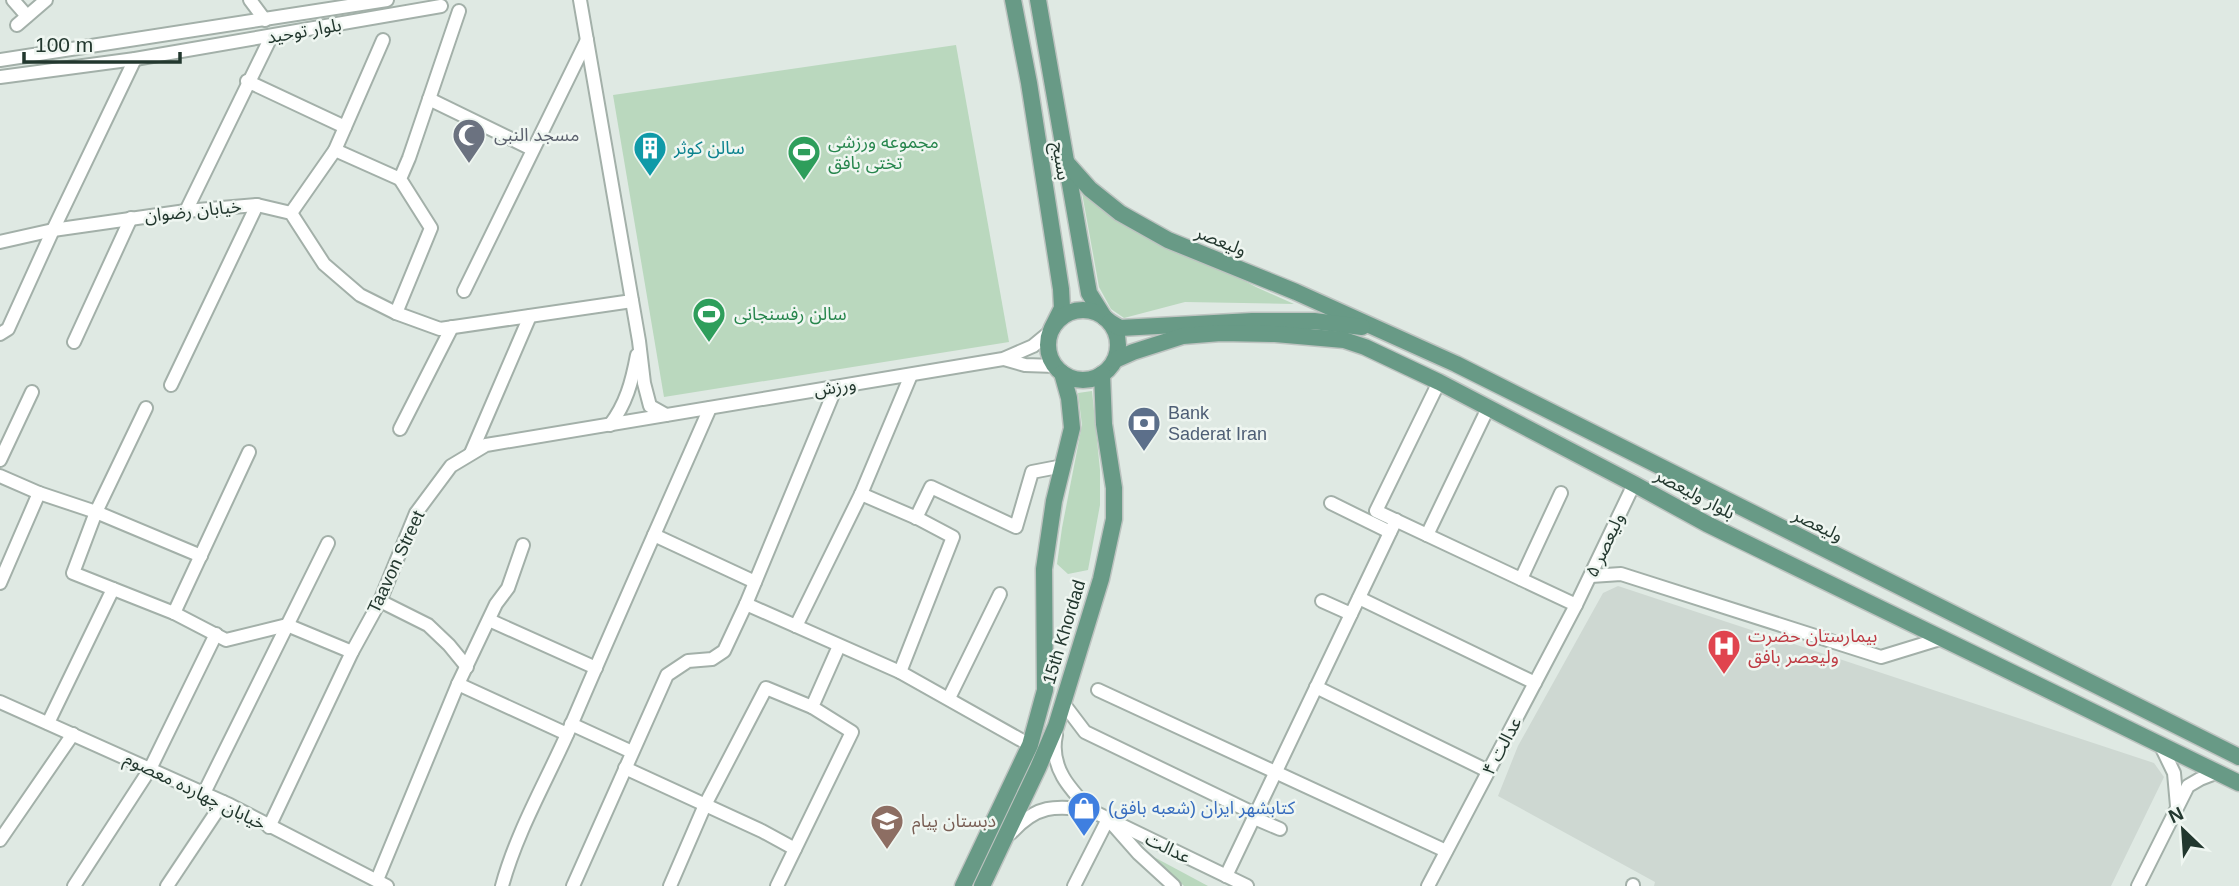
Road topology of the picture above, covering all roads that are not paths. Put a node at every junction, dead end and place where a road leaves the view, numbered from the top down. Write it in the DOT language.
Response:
graph roads {
  1 [pos="13,0"];
  2 [pos="46,0"];
  3 [pos="250,0"];
  4 [pos="387,0"];
  5 [pos="467,0"];
  6 [pos="580,0"];
  7 [pos="1013,0"];
  8 [pos="1038,0"];
  9 [pos="439,3"];
  10 [pos="414,6"];
  11 [pos="458,11"];
  12 [pos="265,20"];
  13 [pos="1041,20"];
  14 [pos="1018,25"];
  15 [pos="271,37"];
  16 [pos="383,40"];
  17 [pos="587,40"];
  18 [pos="135,59"];
  19 [pos="0,60"];
  20 [pos="1,80"];
  21 [pos="1052,80"];
  22 [pos="247,81"];
  23 [pos="1029,83"];
  24 [pos="429,99"];
  25 [pos="345,127"];
  26 [pos="532,149"];
  27 [pos="335,150"];
  28 [pos="1066,162"];
  29 [pos="400,179"];
  30 [pos="257,205"];
  31 [pos="186,211"];
  32 [pos="291,213"];
  33 [pos="131,218"];
  34 [pos="52,230"];
  35 [pos="0,242"];
  36 [pos="464,291"];
  37 [pos="632,301"];
  38 [pos="397,313"];
  39 [pos="530,316"];
  40 [pos="1107,319"];
  41 [pos="452,327"];
  42 [pos="1378,329"];
  43 [pos="1051,330"];
  44 [pos="0,334"];
  45 [pos="639,341"];
  46 [pos="74,342"];
  47 [pos="1003,359"];
  48 [pos="1115,360"];
  49 [pos="1059,370"];
  50 [pos="911,374"];
  51 [pos="1102,374"];
  52 [pos="1439,382"];
  53 [pos="171,385"];
  54 [pos="836,387"];
  55 [pos="32,392"];
  56 [pos="146,408"];
  57 [pos="710,408"];
  58 [pos="1488,408"];
  59 [pos="666,415"];
  60 [pos="610,425"];
  61 [pos="400,429"];
  62 [pos="249,452"];
  63 [pos="471,454"];
  64 [pos="0,460"];
  65 [pos="1063,466"];
  66 [pos="0,476"];
  67 [pos="1634,484"];
  68 [pos="40,493"];
  69 [pos="1561,493"];
  70 [pos="861,494"];
  71 [pos="1331,503"];
  72 [pos="96,512"];
  73 [pos="916,518"];
  74 [pos="1393,526"];
  75 [pos="654,535"];
  76 [pos="1427,535"];
  77 [pos="328,543"];
  78 [pos="523,545"];
  79 [pos="201,556"];
  80 [pos="1591,576"];
  81 [pos="1521,579"];
  82 [pos="755,582"];
  83 [pos="0,583"];
  84 [pos="113,589"];
  85 [pos="1000,594"];
  86 [pos="1359,598"];
  87 [pos="380,601"];
  88 [pos="1322,601"];
  89 [pos="746,604"];
  90 [pos="1576,605"];
  91 [pos="174,613"];
  92 [pos="1351,614"];
  93 [pos="489,620"];
  94 [pos="287,625"];
  95 [pos="796,626"];
  96 [pos="216,635"];
  97 [pos="1943,638"];
  98 [pos="839,646"];
  99 [pos="352,652"];
  100 [pos="467,667"];
  101 [pos="596,667"];
  102 [pos="900,672"];
  103 [pos="1535,682"];
  104 [pos="458,684"];
  105 [pos="1316,687"];
  106 [pos="1098,690"];
  107 [pos="949,698"];
  108 [pos="1,704"];
  109 [pos="1062,705"];
  110 [pos="812,707"];
  111 [pos="48,723"];
  112 [pos="569,729"];
  113 [pos="73,734"];
  114 [pos="2160,743"];
  115 [pos="1030,745"];
  116 [pos="632,752"];
  117 [pos="2239,757"];
  118 [pos="625,768"];
  119 [pos="150,769"];
  120 [pos="1488,771"];
  121 [pos="1275,772"];
  122 [pos="2218,772"];
  123 [pos="2239,783"];
  124 [pos="204,793"];
  125 [pos="223,802"];
  126 [pos="705,805"];
  127 [pos="1090,810"];
  128 [pos="2177,810"];
  129 [pos="1254,816"];
  130 [pos="1108,819"];
  131 [pos="270,827"];
  132 [pos="1280,829"];
  133 [pos="0,840"];
  134 [pos="1003,842"];
  135 [pos="795,849"];
  136 [pos="1446,851"];
  137 [pos="1226,876"];
  138 [pos="382,883"];
  139 [pos="74,886"];
  140 [pos="167,886"];
  141 [pos="502,886"];
  142 [pos="573,886"];
  143 [pos="670,886"];
  144 [pos="777,886"];
  145 [pos="963,886"];
  146 [pos="982,886"];
  147 [pos="1074,886"];
  148 [pos="1174,886"];
  149 [pos="1247,886"];
  150 [pos="1428,886"];
  151 [pos="2138,886"];
  1 -- 2 [label="street"];
  3 -- 12 [label="street"];
  4 -- 12 [label="street, بلوار توحید"];
  5 -- 11 [label="street"];
  6 -- 17 [label="street"];
  7 -- 14 [label="main road, بسیج"];
  8 -- 13 [label="main road, بسیج"];
  9 -- 10 [label="street, بلوار توحید"];
  9 -- 11 [label="street"];
  10 -- 15 [label="street, بلوار توحید"];
  11 -- 24 [label="street"];
  12 -- 19 [label="street, بلوار توحید"];
  13 -- 14 [label="main road"];
  13 -- 21 [label="main road, بسیج"];
  14 -- 23 [label="main road, بسیج"];
  15 -- 18 [label="street, بلوار توحید"];
  15 -- 22 [label="street"];
  16 -- 25 [label="street"];
  17 -- 26 [label="street"];
  17 -- 37 [label="street"];
  18 -- 20 [label="street, بلوار توحید"];
  18 -- 34 [label="street"];
  21 -- 23 [label="main road"];
  21 -- 28 [label="main road, بسیج"];
  22 -- 25 [label="street"];
  22 -- 31 [label="street"];
  23 -- 43 [label="main road, بسیج"];
  24 -- 26 [label="street"];
  24 -- 29 [label="street"];
  25 -- 27 [label="street"];
  26 -- 36 [label="street"];
  27 -- 29 [label="street"];
  27 -- 32 [label="street"];
  28 -- 40 [label="main road, بسیج"];
  28 -- 42 [label="main road, ولیعصر"];
  29 -- 38 [label="street"];
  30 -- 31 [label="street, خیابان رضوان"];
  30 -- 32 [label="street, خیابان رضوان"];
  30 -- 53 [label="street"];
  31 -- 33 [label="street, خیابان رضوان"];
  32 -- 38 [label="street"];
  33 -- 34 [label="street, خیابان رضوان"];
  33 -- 46 [label="street"];
  34 -- 35 [label="street, خیابان رضوان"];
  34 -- 44 [label="street"];
  37 -- 39 [label="street"];
  37 -- 45 [label="street"];
  38 -- 41 [label="street"];
  39 -- 41 [label="street"];
  39 -- 63 [label="street"];
  40 -- 42 [label="main road, ولیعصر"];
  40 -- 43 [label="main road"];
  40 -- 48 [label="main road"];
  41 -- 61 [label="street"];
  42 -- 117 [label="main road, ولیعصر"];
  43 -- 47 [label="street, ورزش"];
  43 -- 49 [label="main road"];
  45 -- 59 [label="street"];
  45 -- 60 [label="street"];
  47 -- 49 [label="street, ورزش"];
  47 -- 50 [label="street, ورزش"];
  48 -- 51 [label="main road"];
  48 -- 52 [label="main road, بلوار ولیعصر"];
  49 -- 51 [label="main road"];
  49 -- 65 [label="main road, 15th Khordad"];
  50 -- 54 [label="street, ورزش"];
  50 -- 70 [label="street"];
  51 -- 109 [label="main road, 15th Khordad"];
  52 -- 58 [label="main road, بلوار ولیعصر"];
  52 -- 74 [label="street"];
  54 -- 57 [label="street, ورزش"];
  54 -- 82 [label="street"];
  55 -- 64 [label="street"];
  56 -- 72 [label="street"];
  57 -- 59 [label="street, ورزش"];
  57 -- 75 [label="street"];
  58 -- 67 [label="main road, بلوار ولیعصر"];
  58 -- 76 [label="street"];
  59 -- 60 [label="street, Taavon Street"];
  60 -- 63 [label="street, Taavon Street"];
  62 -- 79 [label="street"];
  63 -- 87 [label="street, Taavon Street"];
  65 -- 73 [label="street"];
  65 -- 115 [label="main road, 15th Khordad"];
  66 -- 68 [label="street"];
  67 -- 80 [label="street, ولیعصر ۵"];
  67 -- 97 [label="main road, بلوار ولیعصر"];
  68 -- 72 [label="street"];
  68 -- 83 [label="street"];
  69 -- 81 [label="street"];
  70 -- 73 [label="street"];
  70 -- 95 [label="street"];
  71 -- 74 [label="street"];
  72 -- 79 [label="street"];
  72 -- 84 [label="street"];
  73 -- 102 [label="street"];
  74 -- 76 [label="street"];
  74 -- 86 [label="street"];
  75 -- 82 [label="street"];
  75 -- 101 [label="street"];
  76 -- 81 [label="street"];
  77 -- 94 [label="street"];
  78 -- 93 [label="street"];
  79 -- 91 [label="street"];
  80 -- 90 [label="street, ولیعصر ۵"];
  80 -- 97 [label="street"];
  81 -- 90 [label="street"];
  82 -- 89 [label="street"];
  84 -- 91 [label="street"];
  84 -- 111 [label="street"];
  85 -- 107 [label="street"];
  86 -- 92 [label="street"];
  86 -- 103 [label="street"];
  87 -- 99 [label="street, Taavon Street"];
  87 -- 100 [label="street"];
  88 -- 92 [label="street"];
  89 -- 95 [label="street"];
  89 -- 116 [label="street"];
  90 -- 103 [label="street, عدالت ۴"];
  91 -- 96 [label="street"];
  92 -- 105 [label="street"];
  93 -- 100 [label="street"];
  93 -- 101 [label="street"];
  94 -- 96 [label="street"];
  94 -- 99 [label="street"];
  94 -- 124 [label="street"];
  95 -- 98 [label="street"];
  96 -- 119 [label="street"];
  97 -- 114 [label="main road, بلوار ولیعصر"];
  98 -- 102 [label="street"];
  98 -- 110 [label="street"];
  99 -- 131 [label="street, Taavon Street"];
  100 -- 104 [label="street"];
  101 -- 112 [label="street"];
  102 -- 107 [label="street"];
  103 -- 120 [label="street, عدالت ۴"];
  104 -- 112 [label="street"];
  104 -- 138 [label="street"];
  105 -- 120 [label="street"];
  105 -- 121 [label="street"];
  106 -- 121 [label="street"];
  107 -- 115 [label="street"];
  108 -- 111 [label="street, خیابان چهارده معصوم"];
  109 -- 127 [label="street, عدالت"];
  109 -- 129 [label="street"];
  109 -- 134 [label="main road, 15th Khordad"];
  110 -- 126 [label="street"];
  110 -- 135 [label="street"];
  111 -- 113 [label="street, خیابان چهارده معصوم"];
  112 -- 116 [label="street"];
  112 -- 141 [label="street"];
  113 -- 119 [label="street, خیابان چهارده معصوم"];
  113 -- 133 [label="street"];
  114 -- 122 [label="main road, بلوار ولیعصر"];
  114 -- 128 [label="street"];
  115 -- 145 [label="main road, 15th Khordad"];
  116 -- 118 [label="street"];
  118 -- 126 [label="street"];
  118 -- 142 [label="street"];
  119 -- 124 [label="street, خیابان چهارده معصوم"];
  119 -- 139 [label="street"];
  120 -- 136 [label="street, عدالت ۴"];
  121 -- 129 [label="street"];
  121 -- 136 [label="street"];
  122 -- 123 [label="main road, بلوار ولیعصر"];
  122 -- 128 [label="street"];
  124 -- 125 [label="street, خیابان چهارده معصوم"];
  125 -- 131 [label="street, خیابان چهارده معصوم"];
  125 -- 140 [label="street"];
  126 -- 135 [label="street"];
  126 -- 143 [label="street"];
  127 -- 130 [label="street, عدالت"];
  127 -- 134 [label="street, عدالت"];
  128 -- 151 [label="street"];
  129 -- 132 [label="street"];
  129 -- 137 [label="street"];
  130 -- 137 [label="street, عدالت"];
  130 -- 147 [label="street"];
  130 -- 148 [label="street"];
  131 -- 138 [label="street, خیابان چهارده معصوم"];
  134 -- 146 [label="main road, 15th Khordad"];
  135 -- 144 [label="street"];
  136 -- 150 [label="street, عدالت ۴"];
  137 -- 149 [label="street, عدالت"];
}
